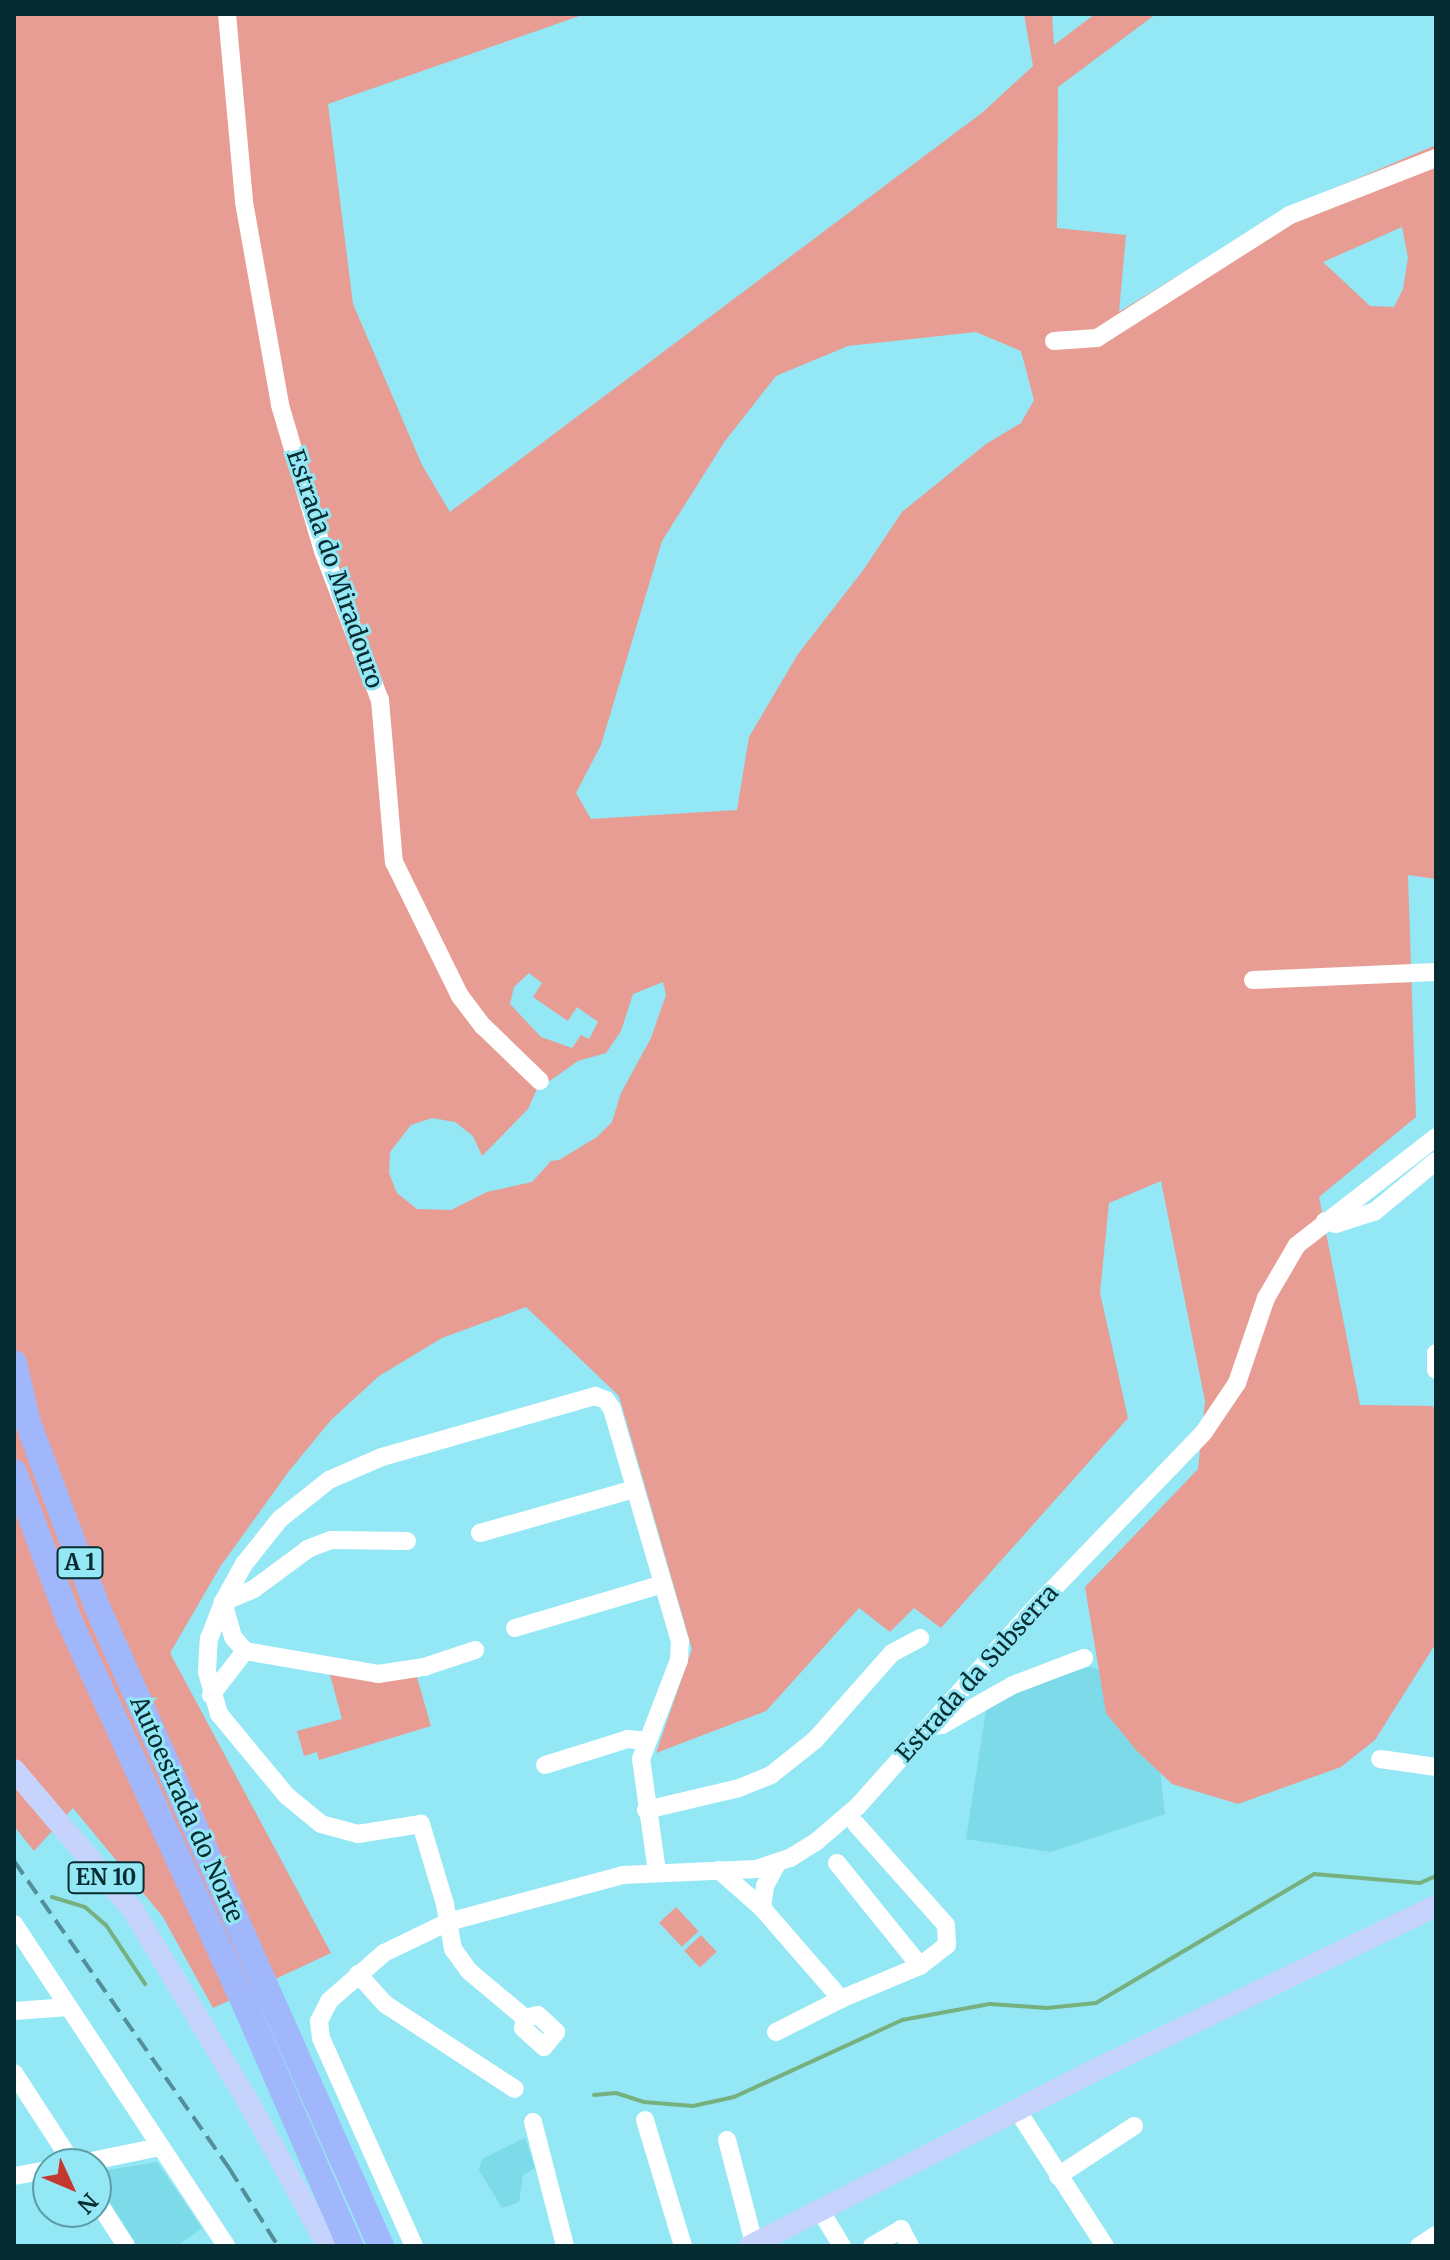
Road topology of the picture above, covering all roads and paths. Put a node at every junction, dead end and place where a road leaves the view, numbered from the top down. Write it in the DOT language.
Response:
graph roads {
  1 [pos="227,14"];
  2 [pos="1436,158"];
  3 [pos="1054,341"];
  4 [pos="1436,972"];
  5 [pos="1253,980"];
  6 [pos="540,1081"];
  7 [pos="1436,1137"];
  8 [pos="1436,1161"];
  9 [pos="1325,1221"];
  10 [pos="1436,1353"];
  11 [pos="14,1363"];
  12 [pos="1436,1368"];
  13 [pos="14,1472"];
  14 [pos="634,1489"];
  15 [pos="480,1533"];
  16 [pos="407,1541"];
  17 [pos="663,1584"];
  18 [pos="223,1602"];
  19 [pos="515,1628"];
  20 [pos="920,1638"];
  21 [pos="475,1650"];
  22 [pos="245,1651"];
  23 [pos="1084,1658"];
  24 [pos="211,1695"];
  25 [pos="926,1727"];
  26 [pos="647,1741"];
  27 [pos="1380,1759"];
  28 [pos="545,1765"];
  29 [pos="1436,1767"];
  30 [pos="14,1770"];
  31 [pos="646,1810"];
  32 [pos="856,1824"];
  33 [pos="778,1862"];
  34 [pos="837,1863"];
  35 [pos="719,1870"];
  36 [pos="657,1871"];
  37 [pos="1436,1906"];
  38 [pos="762,1908"];
  39 [pos="448,1922"];
  40 [pos="14,1924"];
  41 [pos="920,1966"];
  42 [pos="358,1974"];
  43 [pos="841,1999"];
  44 [pos="69,2007"];
  45 [pos="14,2011"];
  46 [pos="525,2018"];
  47 [pos="776,2032"];
  48 [pos="14,2073"];
  49 [pos="515,2089"];
  50 [pos="1017,2110"];
  51 [pos="645,2120"];
  52 [pos="533,2122"];
  53 [pos="1134,2126"];
  54 [pos="727,2140"];
  55 [pos="160,2147"];
  56 [pos="64,2148"];
  57 [pos="112,2157"];
  58 [pos="1058,2176"];
  59 [pos="820,2210"];
  60 [pos="112,2224"];
  61 [pos="1436,2235"];
  62 [pos="752,2244"];
  63 [pos="126,2246"];
  64 [pos="226,2246"];
  65 [pos="328,2246"];
  66 [pos="350,2246"];
  67 [pos="381,2246"];
  68 [pos="414,2246"];
  69 [pos="565,2246"];
  70 [pos="683,2246"];
  71 [pos="842,2246"];
  72 [pos="872,2246"];
  73 [pos="910,2246"];
  74 [pos="1105,2246"];
  75 [pos="1419,2246"];
  1 -- 6 [label="street, Estrada do Miradouro"];
  2 -- 3 [label="street"];
  4 -- 5 [label="street"];
  7 -- 9 [label="street, Estrada da Subserra"];
  8 -- 9 [label="street"];
  9 -- 25 [label="street, Estrada da Subserra"];
  10 -- 12 [label="street"];
  11 -- 67 [label="highway, Autoestrada do Norte / A 1"];
  13 -- 66 [label="highway, Autoestrada do Norte / A 1"];
  14 -- 15 [label="street"];
  14 -- 17 [label="street"];
  14 -- 18 [label="street"];
  16 -- 18 [label="street"];
  17 -- 19 [label="street"];
  17 -- 26 [label="street"];
  18 -- 22 [label="street"];
  18 -- 24 [label="street"];
  20 -- 31 [label="street"];
  21 -- 22 [label="street"];
  22 -- 24 [label="street"];
  23 -- 25 [label="street"];
  24 -- 39 [label="street"];
  25 -- 33 [label="street, Estrada da Subserra"];
  26 -- 28 [label="street"];
  26 -- 31 [label="street"];
  27 -- 29 [label="street"];
  30 -- 65 [label="main road, EN 10"];
  31 -- 36 [label="street"];
  32 -- 41 [label="street"];
  33 -- 35 [label="street, Estrada da Subserra"];
  33 -- 38 [label="street"];
  34 -- 41 [label="street"];
  35 -- 36 [label="street, Estrada da Subserra"];
  35 -- 38 [label="street"];
  36 -- 39 [label="street, Estrada da Subserra"];
  37 -- 50 [label="main road"];
  38 -- 43 [label="street"];
  39 -- 42 [label="street, Estrada da Subserra"];
  39 -- 46 [label="street"];
  40 -- 44 [label="street"];
  41 -- 43 [label="street"];
  42 -- 49 [label="street"];
  42 -- 68 [label="street, Estrada da Subserra"];
  43 -- 47 [label="street"];
  44 -- 45 [label="street"];
  44 -- 55 [label="street"];
  48 -- 56 [label="street"];
  50 -- 58 [label="street"];
  50 -- 59 [label="main road"];
  51 -- 70 [label="street"];
  52 -- 69 [label="street"];
  53 -- 58 [label="street"];
  54 -- 62 [label="street"];
  55 -- 57 [label="street"];
  55 -- 64 [label="street"];
  58 -- 74 [label="street"];
  59 -- 62 [label="main road"];
  59 -- 71 [label="street"];
  60 -- 63 [label="street"];
  61 -- 75 [label="street"];
  72 -- 73 [label="street"];
}
